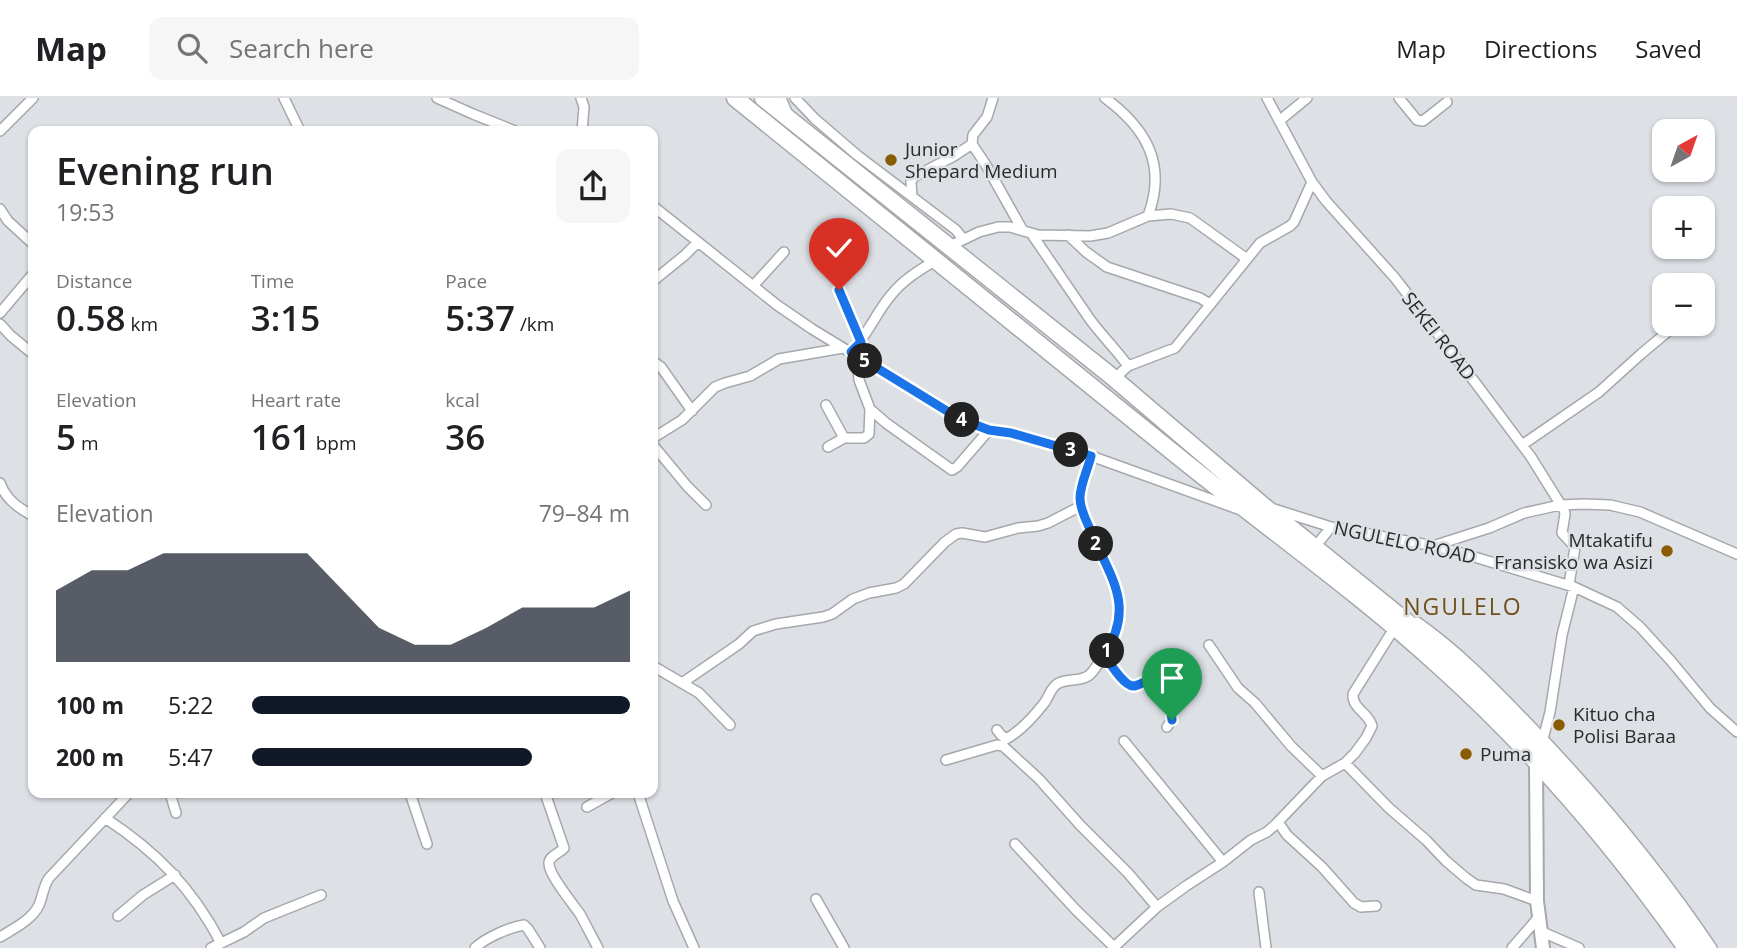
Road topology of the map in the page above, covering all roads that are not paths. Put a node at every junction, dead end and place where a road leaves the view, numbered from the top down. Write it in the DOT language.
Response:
graph roads {
  1 [pos="33,98"];
  2 [pos="284,98"];
  3 [pos="437,98"];
  4 [pos="581,98"];
  5 [pos="735,98"];
  6 [pos="763,98"];
  7 [pos="781,98"];
  8 [pos="795,98"];
  9 [pos="993,98"];
  10 [pos="1105,98"];
  11 [pos="1267,98"];
  12 [pos="1307,98"];
  13 [pos="1399,98"];
  14 [pos="1447,102"];
  15 [pos="790,119"];
  16 [pos="1279,121"];
  17 [pos="298,126"];
  18 [pos="503,126"];
  19 [pos="582,126"];
  20 [pos="0,131"];
  21 [pos="972,144"];
  22 [pos="1312,183"];
  23 [pos="912,196"];
  24 [pos="0,209"];
  25 [pos="658,210"];
  26 [pos="1148,216"];
  27 [pos="1027,232"];
  28 [pos="1069,235"];
  29 [pos="28,239"];
  30 [pos="697,243"];
  31 [pos="956,243"];
  32 [pos="783,252"];
  33 [pos="1247,259"];
  34 [pos="936,260"];
  35 [pos="658,277"];
  36 [pos="28,280"];
  37 [pos="753,286"];
  38 [pos="839,290"];
  39 [pos="1210,304"];
  40 [pos="0,313"];
  41 [pos="0,324"];
  42 [pos="1663,336"];
  43 [pos="861,342"];
  44 [pos="28,350"];
  45 [pos="850,352"];
  46 [pos="658,365"];
  47 [pos="1128,366"];
  48 [pos="1112,377"];
  49 [pos="1096,389"];
  50 [pos="826,405"];
  51 [pos="1149,408"];
  52 [pos="870,409"];
  53 [pos="692,411"];
  54 [pos="1136,422"];
  55 [pos="989,430"];
  56 [pos="658,435"];
  57 [pos="844,439"];
  58 [pos="1522,444"];
  59 [pos="828,447"];
  60 [pos="658,451"];
  61 [pos="1091,456"];
  62 [pos="0,483"];
  63 [pos="706,505"];
  64 [pos="1560,505"];
  65 [pos="1081,506"];
  66 [pos="1258,510"];
  67 [pos="28,513"];
  68 [pos="1331,527"];
  69 [pos="1434,545"];
  70 [pos="1315,547"];
  71 [pos="1737,554"];
  72 [pos="1572,586"];
  73 [pos="1390,635"];
  74 [pos="1209,645"];
  75 [pos="1104,655"];
  76 [pos="658,669"];
  77 [pos="682,683"];
  78 [pos="730,725"];
  79 [pos="1167,727"];
  80 [pos="997,730"];
  81 [pos="1737,732"];
  82 [pos="1124,741"];
  83 [pos="1540,750"];
  84 [pos="946,760"];
  85 [pos="1345,763"];
  86 [pos="1322,776"];
  87 [pos="124,798"];
  88 [pos="172,798"];
  89 [pos="413,798"];
  90 [pos="547,798"];
  91 [pos="603,798"];
  92 [pos="640,798"];
  93 [pos="587,807"];
  94 [pos="176,813"];
  95 [pos="105,818"];
  96 [pos="1278,822"];
  97 [pos="427,844"];
  98 [pos="1015,844"];
  99 [pos="1223,862"];
  100 [pos="175,875"];
  101 [pos="1259,892"];
  102 [pos="321,895"];
  103 [pos="816,900"];
  104 [pos="1537,901"];
  105 [pos="1376,906"];
  106 [pos="1157,907"];
  107 [pos="118,916"];
  108 [pos="1539,925"];
  109 [pos="0,937"];
  110 [pos="216,946"];
  111 [pos="1114,947"];
  112 [pos="475,948"];
  113 [pos="540,948"];
  114 [pos="598,948"];
  115 [pos="694,948"];
  116 [pos="844,948"];
  117 [pos="1266,948"];
  118 [pos="1512,948"];
  119 [pos="1543,948"];
  120 [pos="1579,948"];
  121 [pos="1686,948"];
  122 [pos="1701,948"];
  123 [pos="1712,948"];
  1 -- 20 [label="street"];
  2 -- 17 [label="street"];
  3 -- 18 [label="street"];
  4 -- 19 [label="street"];
  5 -- 34 [label="highway"];
  6 -- 15 [label="highway"];
  7 -- 15 [label="street"];
  8 -- 23 [label="street"];
  9 -- 21 [label="street"];
  10 -- 26 [label="street"];
  11 -- 16 [label="street, SEKEI ROAD"];
  12 -- 16 [label="street"];
  13 -- 14 [label="street"];
  15 -- 31 [label="highway"];
  16 -- 22 [label="street, SEKEI ROAD"];
  21 -- 23 [label="street"];
  21 -- 27 [label="street"];
  22 -- 33 [label="street"];
  22 -- 58 [label="street, SEKEI ROAD"];
  23 -- 31 [label="street"];
  24 -- 29 [label="street"];
  25 -- 30 [label="street, NGULELO ROAD"];
  26 -- 28 [label="street"];
  26 -- 33 [label="street"];
  27 -- 28 [label="street"];
  27 -- 31 [label="street"];
  27 -- 47 [label="street"];
  28 -- 39 [label="street"];
  30 -- 35 [label="street"];
  30 -- 37 [label="street, NGULELO ROAD"];
  31 -- 48 [label="highway"];
  32 -- 37 [label="street"];
  33 -- 39 [label="street"];
  34 -- 43 [label="street"];
  34 -- 49 [label="highway"];
  36 -- 40 [label="street"];
  37 -- 45 [label="street, NGULELO ROAD"];
  38 -- 43 [label="street"];
  39 -- 47 [label="street"];
  41 -- 44 [label="street"];
  42 -- 58 [label="street"];
  43 -- 45 [label="street"];
  45 -- 52 [label="street"];
  45 -- 53 [label="street"];
  45 -- 55 [label="street, NGULELO ROAD"];
  46 -- 53 [label="street"];
  47 -- 48 [label="street"];
  48 -- 49 [label="highway"];
  48 -- 51 [label="highway"];
  49 -- 54 [label="highway"];
  50 -- 57 [label="street"];
  51 -- 54 [label="highway"];
  51 -- 66 [label="highway"];
  52 -- 55 [label="street"];
  52 -- 57 [label="street"];
  53 -- 56 [label="street"];
  54 -- 66 [label="highway"];
  55 -- 61 [label="street, NGULELO ROAD"];
  57 -- 59 [label="street"];
  58 -- 64 [label="street, SEKEI ROAD"];
  60 -- 63 [label="street"];
  61 -- 65 [label="street"];
  61 -- 66 [label="street, NGULELO ROAD"];
  62 -- 67 [label="street"];
  64 -- 69 [label="street"];
  64 -- 71 [label="street"];
  64 -- 72 [label="street, SEKEI ROAD"];
  65 -- 75 [label="street"];
  65 -- 77 [label="street"];
  66 -- 68 [label="street, NGULELO ROAD"];
  66 -- 70 [label="highway"];
  66 -- 83 [label="highway"];
  68 -- 69 [label="street, NGULELO ROAD"];
  68 -- 70 [label="street"];
  69 -- 72 [label="street, NGULELO ROAD"];
  70 -- 83 [label="highway"];
  72 -- 81 [label="street, NGULELO ROAD"];
  72 -- 83 [label="street"];
  73 -- 85 [label="street"];
  74 -- 86 [label="street"];
  75 -- 79 [label="street"];
  75 -- 80 [label="street"];
  76 -- 77 [label="street"];
  77 -- 78 [label="street"];
  82 -- 99 [label="street"];
  83 -- 104 [label="street"];
  83 -- 121 [label="highway"];
  83 -- 122 [label="highway"];
  83 -- 123 [label="street"];
  84 -- 106 [label="street"];
  85 -- 86 [label="street"];
  85 -- 104 [label="street"];
  86 -- 96 [label="street"];
  87 -- 95 [label="street"];
  88 -- 94 [label="street"];
  89 -- 97 [label="street"];
  90 -- 114 [label="street"];
  91 -- 93 [label="street"];
  92 -- 115 [label="street"];
  95 -- 100 [label="street"];
  95 -- 109 [label="street"];
  96 -- 99 [label="street"];
  96 -- 105 [label="street"];
  98 -- 111 [label="street"];
  99 -- 106 [label="street"];
  100 -- 107 [label="street"];
  100 -- 110 [label="street"];
  101 -- 117 [label="street"];
  102 -- 110 [label="street"];
  103 -- 116 [label="street"];
  104 -- 108 [label="street"];
  106 -- 111 [label="street"];
  108 -- 118 [label="street"];
  108 -- 119 [label="street"];
  108 -- 120 [label="street"];
  112 -- 113 [label="street"];
}
